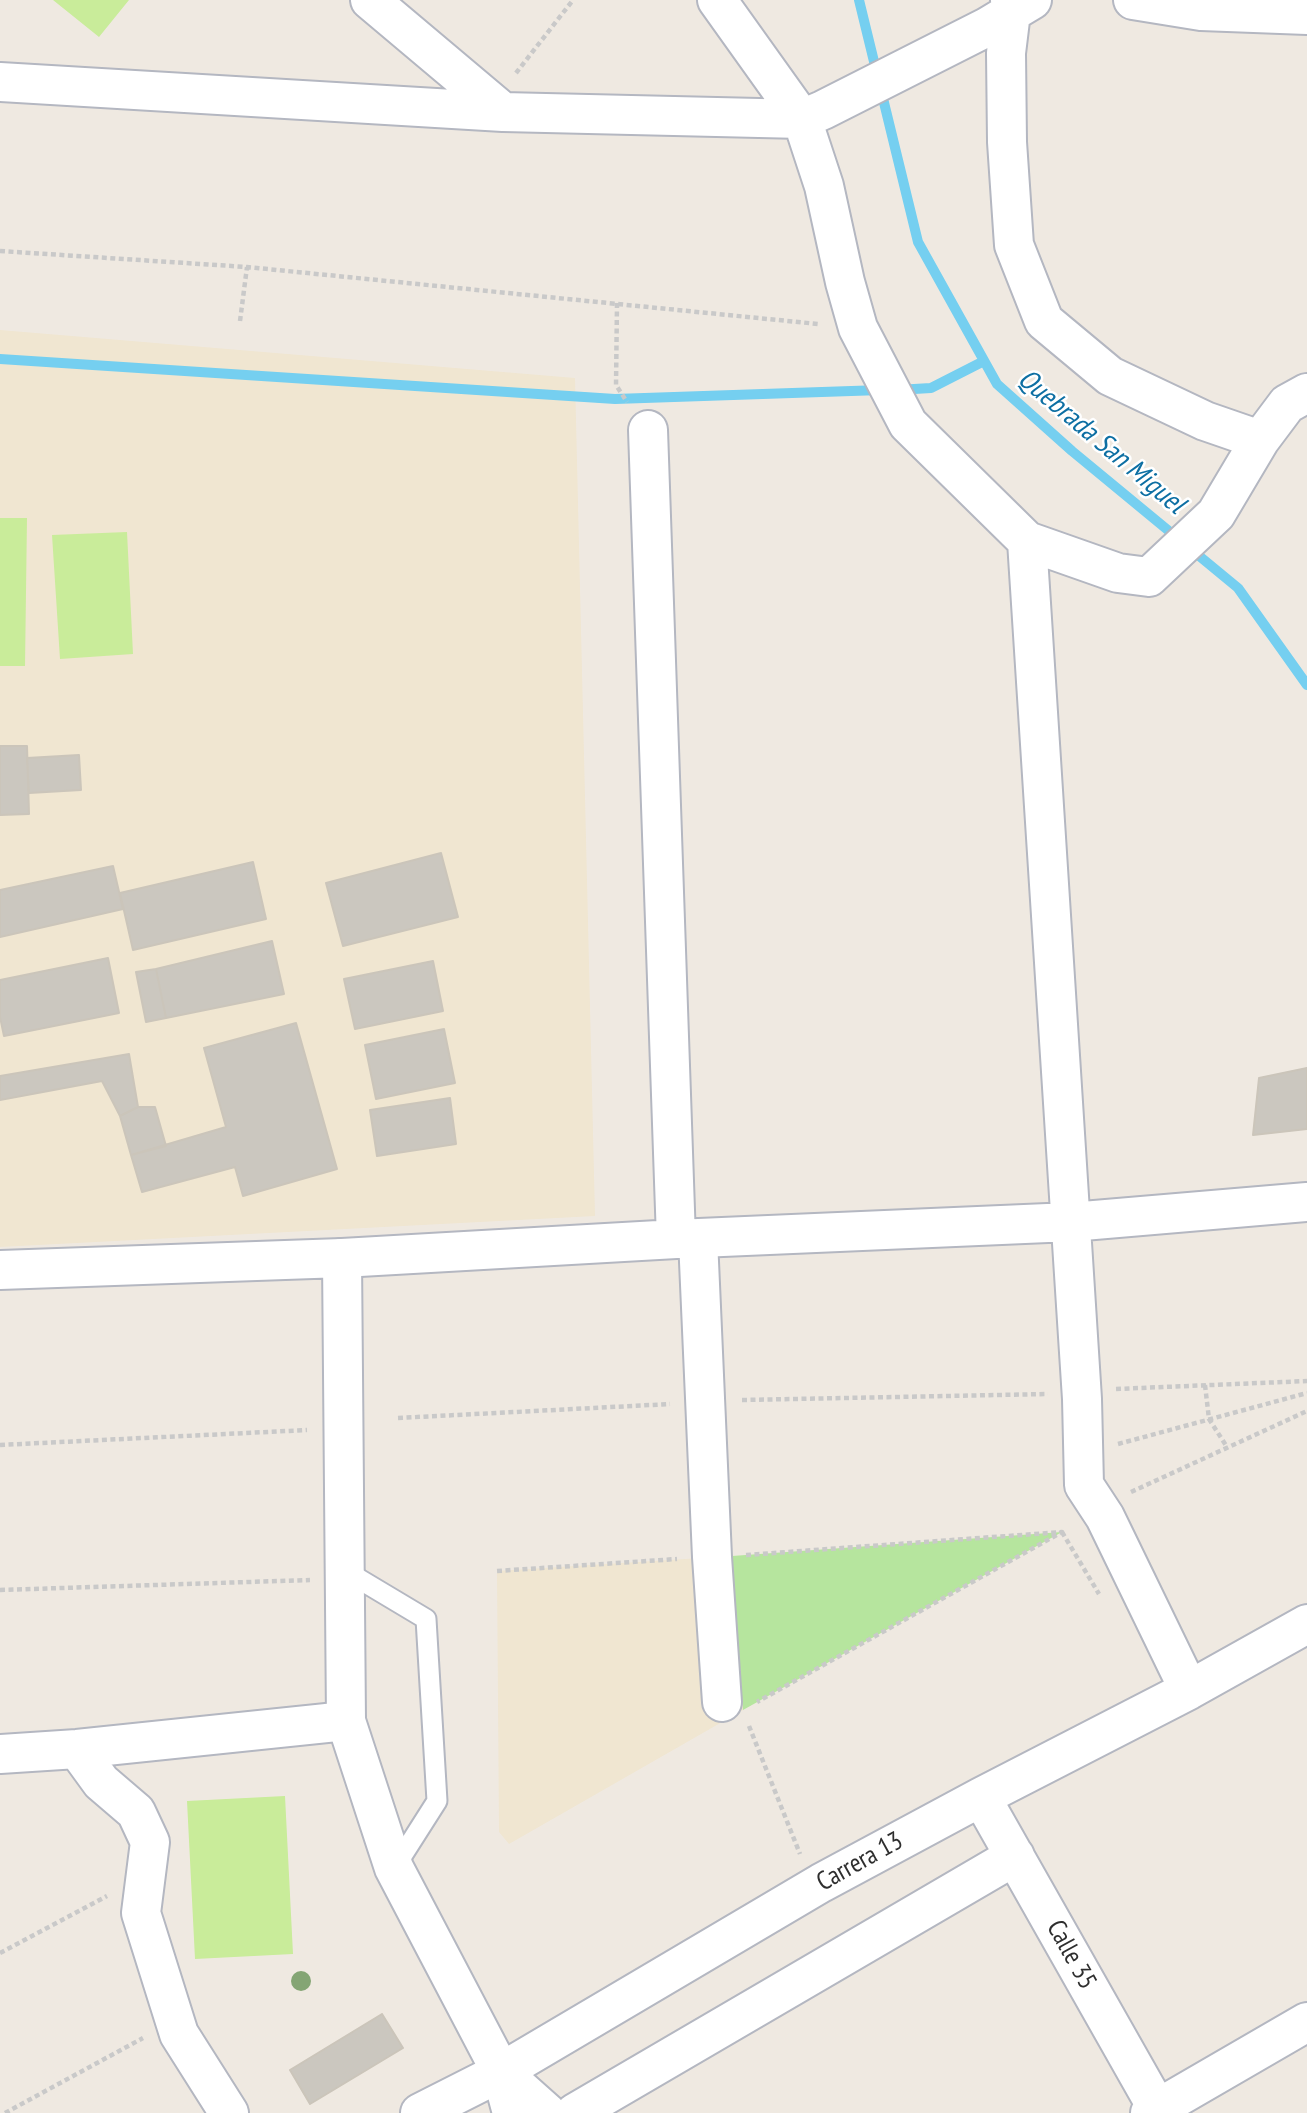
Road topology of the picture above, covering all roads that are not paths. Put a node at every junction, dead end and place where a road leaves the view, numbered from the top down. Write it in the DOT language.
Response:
graph roads {
  1 [pos="370,0"];
  2 [pos="718,0"];
  3 [pos="1133,0"];
  4 [pos="1010,10"];
  5 [pos="1307,15"];
  6 [pos="0,82"];
  7 [pos="503,112"];
  8 [pos="812,114"];
  9 [pos="1307,393"];
  10 [pos="640,421"];
  11 [pos="1260,440"];
  12 [pos="1027,541"];
  13 [pos="1307,1202"];
  14 [pos="1071,1222"];
  15 [pos="687,1239"];
  16 [pos="342,1258"];
  17 [pos="0,1270"];
  18 [pos="328,1575"];
  19 [pos="1307,1624"];
  20 [pos="1189,1690"];
  21 [pos="741,1709"];
  22 [pos="346,1721"];
  23 [pos="77,1749"];
  24 [pos="0,1754"];
  25 [pos="981,1797"];
  26 [pos="1015,1856"];
  27 [pos="394,1868"];
  28 [pos="1307,2022"];
  29 [pos="501,2072"];
  30 [pos="1156,2112"];
  31 [pos="229,2113"];
  32 [pos="421,2113"];
  33 [pos="512,2113"];
  34 [pos="547,2113"];
  35 [pos="576,2113"];
  1 -- 7 [label="street"];
  2 -- 8 [label="street"];
  3 -- 5 [label="street"];
  4 -- 8 [label="street"];
  4 -- 11 [label="street"];
  6 -- 7 [label="street"];
  7 -- 8 [label="street"];
  8 -- 12 [label="street"];
  9 -- 11 [label="street"];
  10 -- 15 [label="street"];
  11 -- 12 [label="street"];
  12 -- 14 [label="street"];
  13 -- 14 [label="street"];
  14 -- 15 [label="street"];
  14 -- 20 [label="street"];
  15 -- 16 [label="street"];
  15 -- 21 [label="street"];
  16 -- 17 [label="street"];
  16 -- 18 [label="street"];
  18 -- 22 [label="street"];
  18 -- 27 [label="lane"];
  19 -- 20 [label="street, Carrera 13"];
  20 -- 25 [label="street, Carrera 13"];
  22 -- 23 [label="street"];
  22 -- 27 [label="street"];
  23 -- 24 [label="street"];
  23 -- 31 [label="street"];
  25 -- 26 [label="street, Calle 35"];
  25 -- 29 [label="street, Carrera 13"];
  26 -- 30 [label="street, Calle 35"];
  26 -- 35 [label="street"];
  27 -- 29 [label="street"];
  28 -- 30 [label="street"];
  29 -- 32 [label="street, Carrera 13"];
  29 -- 33 [label="street"];
  29 -- 34 [label="street"];
}
